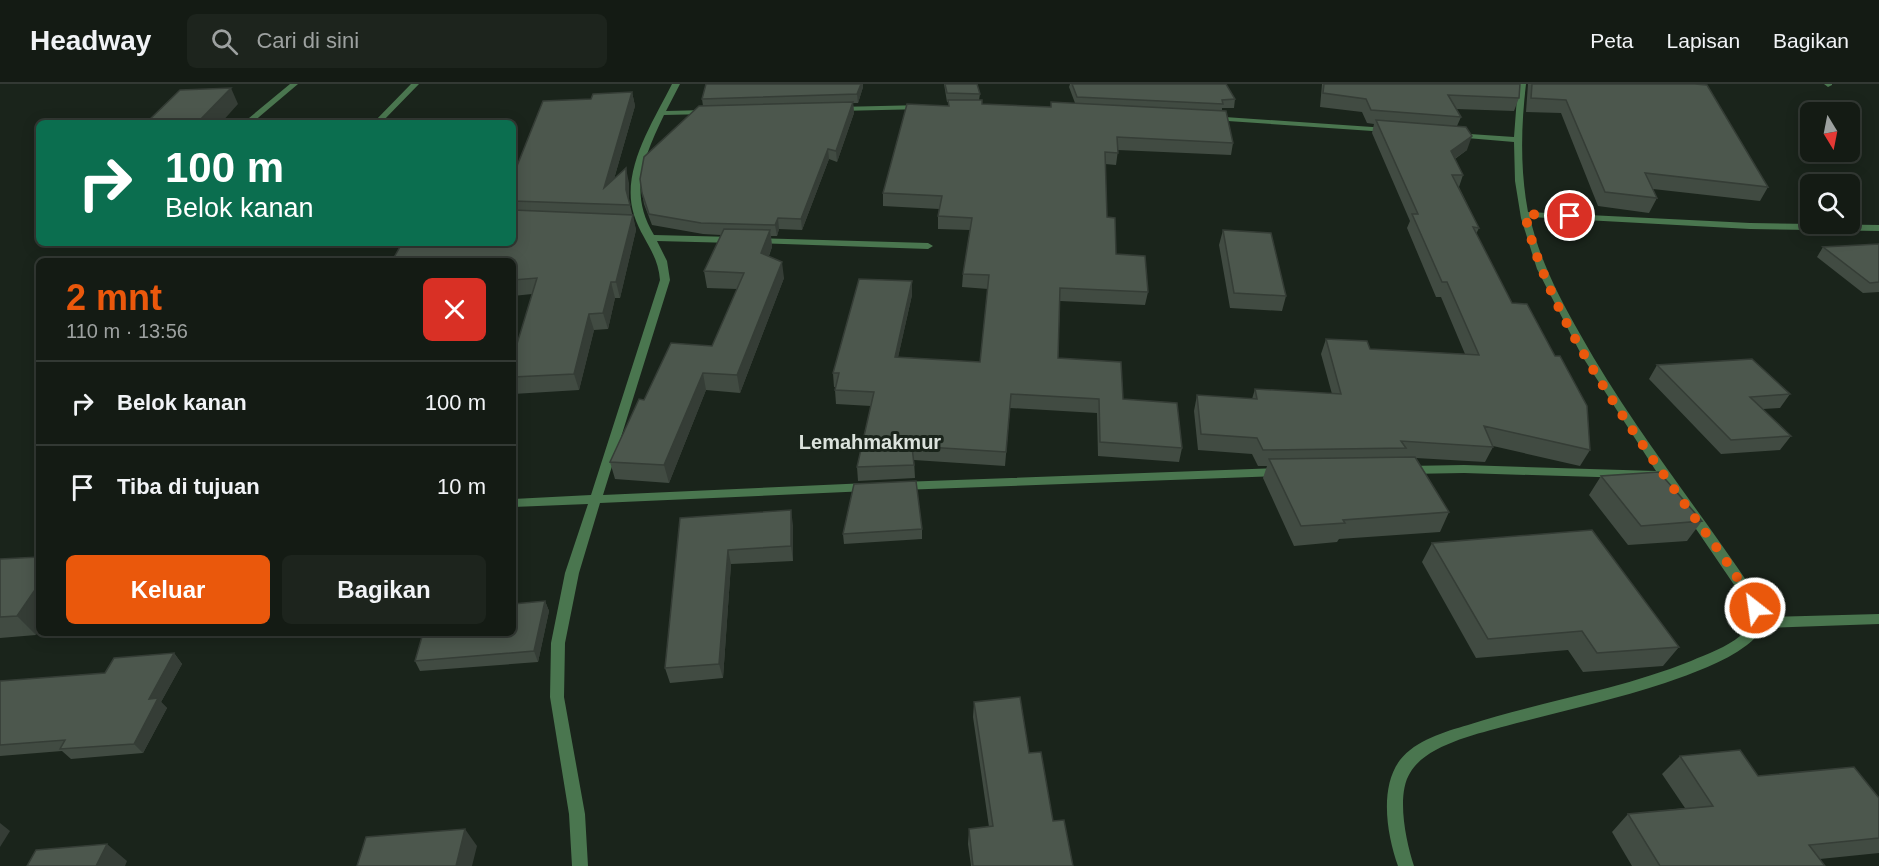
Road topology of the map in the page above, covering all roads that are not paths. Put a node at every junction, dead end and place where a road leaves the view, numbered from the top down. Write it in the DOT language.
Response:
graph roads {
  1 [pos="294,84"];
  2 [pos="415,84"];
  3 [pos="676,84"];
  4 [pos="1522,84"];
  5 [pos="930,107"];
  6 [pos="832,109"];
  7 [pos="718,111"];
  8 [pos="662,113"];
  9 [pos="1199,117"];
  10 [pos="251,120"];
  11 [pos="380,120"];
  12 [pos="1400,131"];
  13 [pos="1446,135"];
  14 [pos="1517,140"];
  15 [pos="1525,214"];
  16 [pos="1879,228"];
  17 [pos="651,238"];
  18 [pos="928,246"];
  19 [pos="1393,470"];
  20 [pos="1298,472"];
  21 [pos="1664,475"];
  22 [pos="597,500"];
  23 [pos="516,504"];
  24 [pos="1879,619"];
  25 [pos="1759,623"];
  26 [pos="580,866"];
  27 [pos="1406,866"];
  1 -- 10 [label="street"];
  2 -- 11 [label="street"];
  3 -- 8 [label="street"];
  4 -- 14 [label="street"];
  5 -- 6 [label="street"];
  7 -- 8 [label="street"];
  8 -- 17 [label="street"];
  9 -- 12 [label="street"];
  13 -- 14 [label="street"];
  14 -- 15 [label="street"];
  15 -- 16 [label="street"];
  15 -- 21 [label="street"];
  17 -- 18 [label="street"];
  17 -- 22 [label="street"];
  19 -- 21 [label="street"];
  20 -- 22 [label="street"];
  21 -- 25 [label="street"];
  22 -- 23 [label="street"];
  22 -- 26 [label="street"];
  24 -- 25 [label="street"];
  25 -- 27 [label="street"];
}
